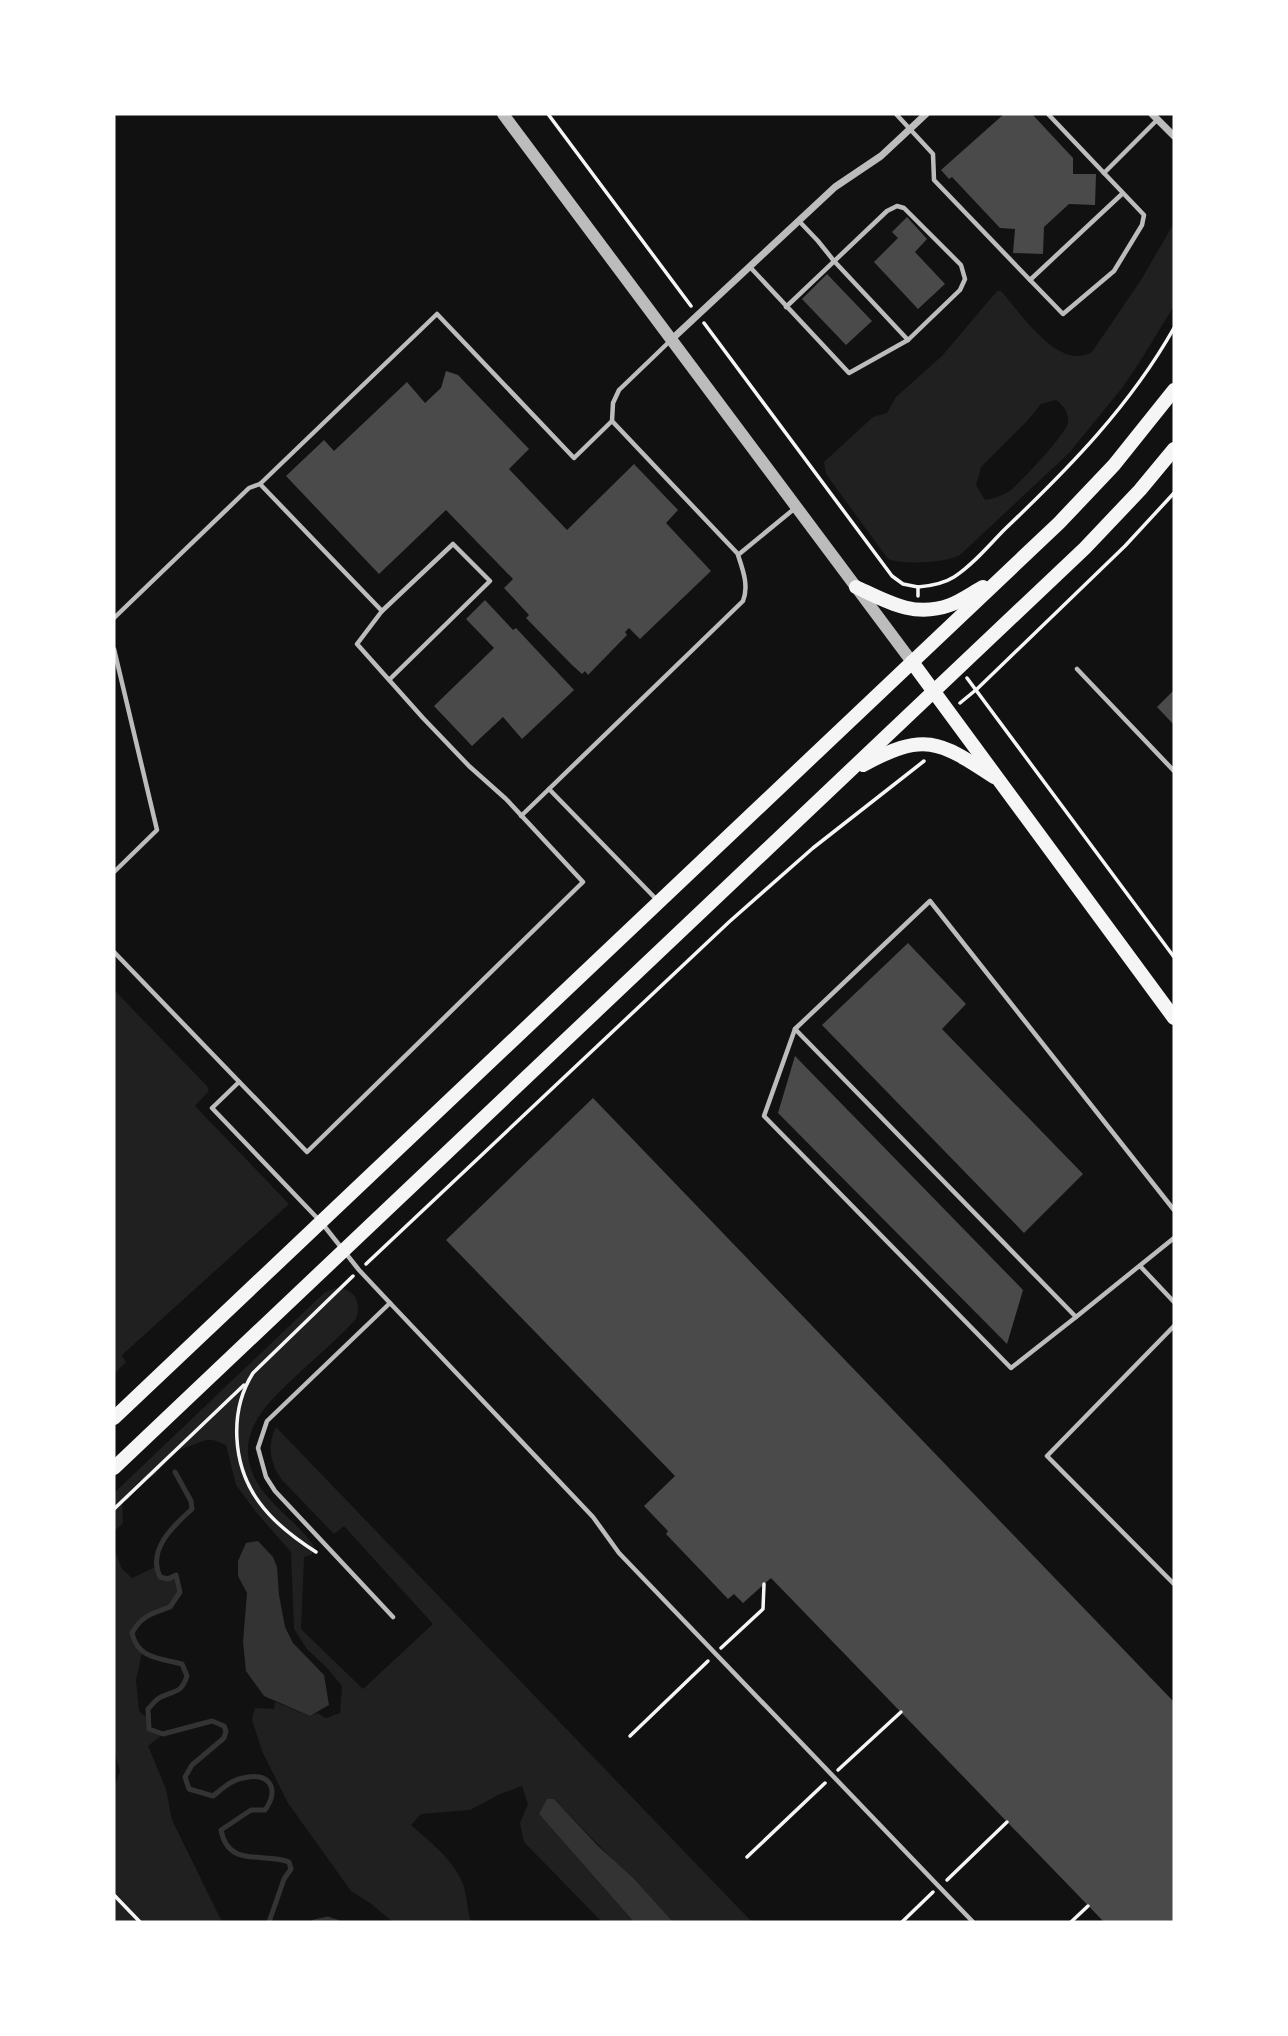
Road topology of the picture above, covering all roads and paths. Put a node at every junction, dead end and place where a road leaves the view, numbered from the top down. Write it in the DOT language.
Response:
graph roads {
  1 [pos="503,114"];
  2 [pos="548,114"];
  3 [pos="896,114"];
  4 [pos="926,114"];
  5 [pos="1048,114"];
  6 [pos="1155,117"];
  7 [pos="910,129"];
  8 [pos="1174,136"];
  9 [pos="1104,173"];
  10 [pos="1123,193"];
  11 [pos="799,221"];
  12 [pos="834,261"];
  13 [pos="750,267"];
  14 [pos="1030,280"];
  15 [pos="786,307"];
  16 [pos="698,316"];
  17 [pos="1174,328"];
  18 [pos="672,339"];
  19 [pos="908,340"];
  20 [pos="1174,390"];
  21 [pos="611,421"];
  22 [pos="1174,449"];
  23 [pos="260,484"];
  24 [pos="1174,493"];
  25 [pos="797,506"];
  26 [pos="738,555"];
  27 [pos="1003,576"];
  28 [pos="856,587"];
  29 [pos="918,587"];
  30 [pos="382,611"];
  31 [pos="918,611"];
  32 [pos="114,618"];
  33 [pos="114,649"];
  34 [pos="912,662"];
  35 [pos="958,668"];
  36 [pos="1077,669"];
  37 [pos="390,679"];
  38 [pos="977,689"];
  39 [pos="934,691"];
  40 [pos="949,711"];
  41 [pos="929,744"];
  42 [pos="1174,771"];
  43 [pos="846,774"];
  44 [pos="1002,783"];
  45 [pos="549,789"];
  46 [pos="521,816"];
  47 [pos="114,872"];
  48 [pos="659,901"];
  49 [pos="114,952"];
  50 [pos="1174,957"];
  51 [pos="1174,1018"];
  52 [pos="795,1029"];
  53 [pos="240,1082"];
  54 [pos="1174,1210"];
  55 [pos="321,1222"];
  56 [pos="1174,1238"];
  57 [pos="342,1250"];
  58 [pos="1140,1266"];
  59 [pos="359,1270"];
  60 [pos="1174,1302"];
  61 [pos="390,1303"];
  62 [pos="1076,1317"];
  63 [pos="1174,1325"];
  64 [pos="249,1380"];
  65 [pos="114,1419"];
  66 [pos="114,1468"];
  67 [pos="114,1510"];
  68 [pos="324,1556"];
  69 [pos="764,1584"];
  70 [pos="1174,1584"];
  71 [pos="393,1617"];
  72 [pos="901,1712"];
  73 [pos="630,1736"];
  74 [pos="833,1776"];
  75 [pos="1007,1822"];
  76 [pos="747,1857"];
  77 [pos="114,1895"];
  78 [pos="1088,1906"];
  79 [pos="140,1922"];
  80 [pos="902,1922"];
  81 [pos="973,1922"];
  82 [pos="1071,1922"];
  1 -- 18 [label="street"];
  2 -- 16 [label="path"];
  3 -- 7 [label="lane"];
  4 -- 7 [label="street"];
  5 -- 9 [label="lane"];
  6 -- 8 [label="street"];
  6 -- 9 [label="lane"];
  7 -- 11 [label="street"];
  7 -- 14 [label="lane"];
  9 -- 10 [label="lane"];
  10 -- 14 [label="lane"];
  10 -- 14 [label="lane"];
  11 -- 12 [label="lane"];
  11 -- 13 [label="street"];
  12 -- 15 [label="lane"];
  12 -- 19 [label="lane"];
  12 -- 19 [label="lane"];
  13 -- 15 [label="lane"];
  13 -- 16 [label="street"];
  15 -- 19 [label="lane"];
  16 -- 18 [label="street"];
  16 -- 29 [label="path"];
  17 -- 29 [label="path"];
  18 -- 21 [label="lane"];
  18 -- 25 [label="street"];
  20 -- 27 [label="main road"];
  21 -- 23 [label="lane"];
  21 -- 26 [label="lane"];
  22 -- 35 [label="main road"];
  23 -- 30 [label="lane"];
  23 -- 32 [label="lane"];
  24 -- 38 [label="path"];
  25 -- 26 [label="lane"];
  25 -- 28 [label="street"];
  26 -- 45 [label="lane"];
  27 -- 31 [label="main road"];
  27 -- 34 [label="main road"];
  28 -- 31 [label="main road"];
  28 -- 34 [label="street"];
  29 -- 31 [label="path"];
  30 -- 37 [label="lane"];
  30 -- 37 [label="lane"];
  33 -- 47 [label="lane"];
  34 -- 39 [label="main road"];
  34 -- 48 [label="main road"];
  35 -- 38 [label="path"];
  35 -- 39 [label="main road"];
  36 -- 42 [label="lane"];
  37 -- 46 [label="lane"];
  38 -- 40 [label="path"];
  38 -- 50 [label="path"];
  39 -- 40 [label="main road"];
  39 -- 43 [label="main road"];
  40 -- 44 [label="main road"];
  41 -- 43 [label="main road"];
  41 -- 44 [label="main road"];
  41 -- 59 [label="path"];
  43 -- 57 [label="main road"];
  44 -- 51 [label="main road"];
  45 -- 46 [label="lane"];
  45 -- 48 [label="lane"];
  46 -- 53 [label="lane"];
  48 -- 55 [label="main road"];
  49 -- 53 [label="lane"];
  52 -- 54 [label="lane"];
  52 -- 62 [label="lane"];
  52 -- 62 [label="lane"];
  53 -- 55 [label="lane"];
  55 -- 57 [label="lane"];
  55 -- 65 [label="main road"];
  56 -- 58 [label="lane"];
  57 -- 59 [label="lane"];
  57 -- 66 [label="main road"];
  58 -- 60 [label="lane"];
  58 -- 62 [label="lane"];
  59 -- 61 [label="lane"];
  59 -- 64 [label="path"];
  61 -- 71 [label="lane"];
  61 -- 74 [label="lane"];
  63 -- 70 [label="lane"];
  64 -- 67 [label="path"];
  64 -- 68 [label="path"];
  69 -- 73 [label="path"];
  72 -- 74 [label="path"];
  74 -- 76 [label="path"];
  74 -- 81 [label="lane"];
  75 -- 80 [label="path"];
  77 -- 79 [label="path"];
  78 -- 82 [label="path"];
}
